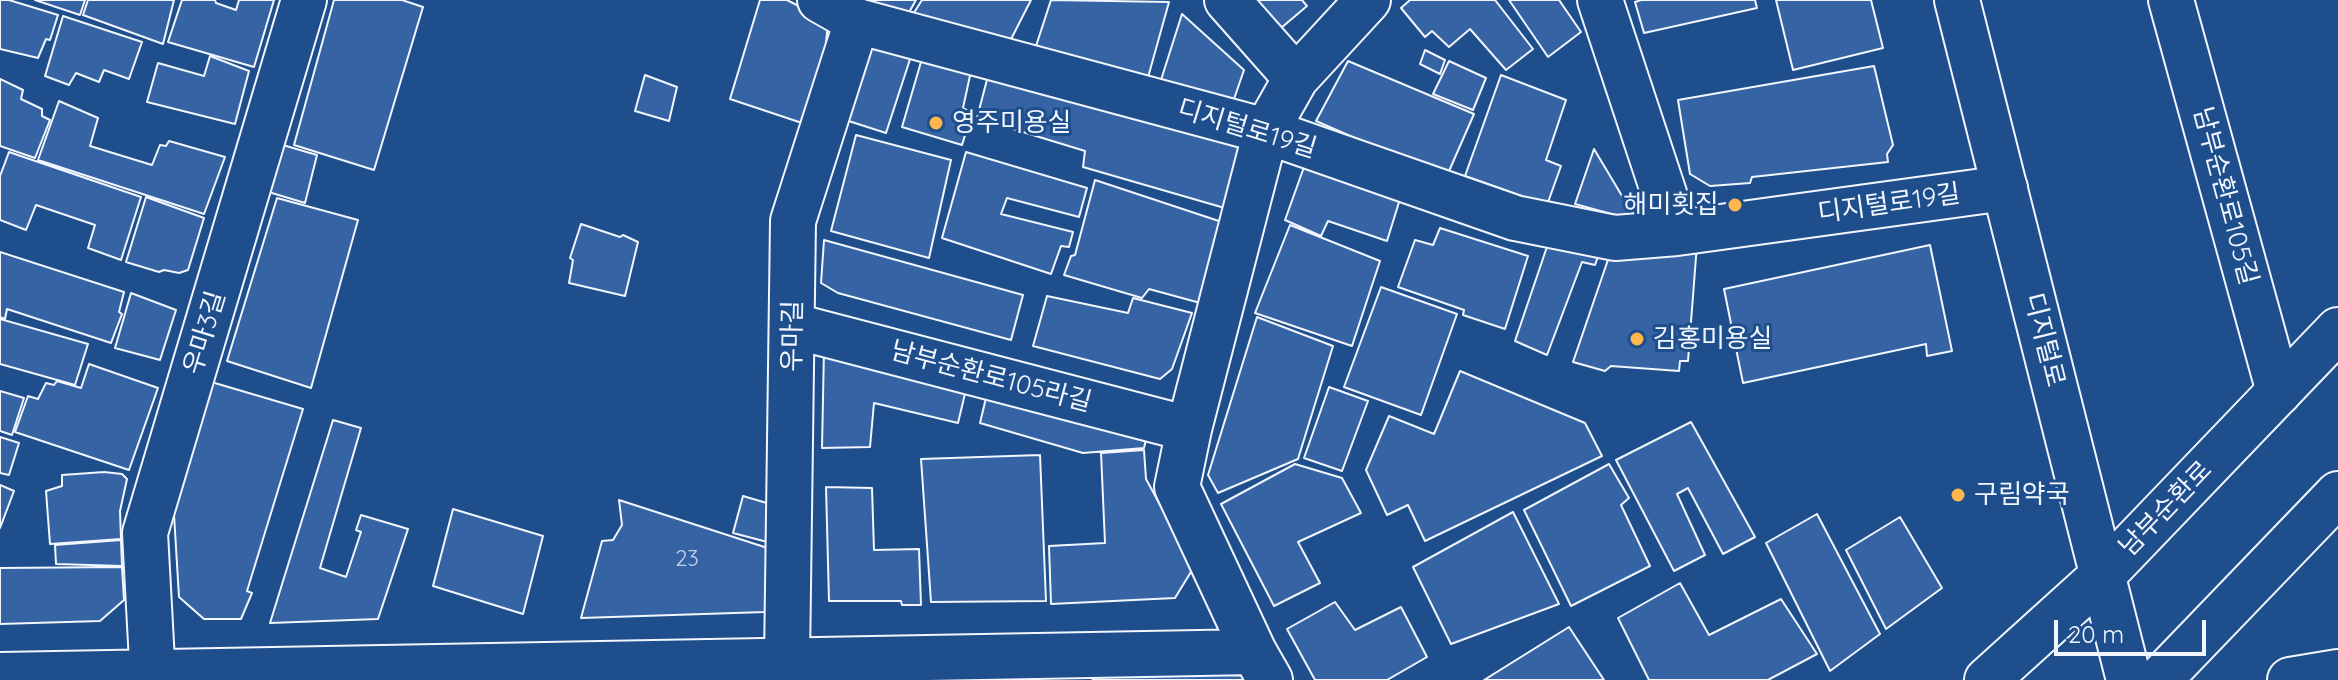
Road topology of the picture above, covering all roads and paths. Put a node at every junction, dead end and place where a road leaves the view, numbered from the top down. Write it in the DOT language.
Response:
graph roads {
  1 [pos="304,0"];
  2 [pos="1227,0"];
  3 [pos="1368,0"];
  4 [pos="1600,0"];
  5 [pos="1957,0"];
  6 [pos="2171,0"];
  7 [pos="838,10"];
  8 [pos="1296,78"];
  9 [pos="1266,131"];
  10 [pos="2005,188"];
  11 [pos="1677,233"];
  12 [pos="794,326"];
  13 [pos="2338,330"];
  14 [pos="2279,392"];
  15 [pos="1189,429"];
  16 [pos="2338,494"];
  17 [pos="2103,575"];
  18 [pos="787,660"];
  19 [pos="1262,666"];
  20 [pos="2338,672"];
  21 [pos="0,675"];
  22 [pos="153,676"];
  23 [pos="1987,680"];
  24 [pos="2129,680"];
  25 [pos="2159,680"];
  26 [pos="2290,680"];
  1 -- 22 [label="street, 우마3길"];
  2 -- 8 [label="street"];
  3 -- 8 [label="street"];
  4 -- 11 [label="street"];
  5 -- 10 [label="street, 디지털로"];
  6 -- 14 [label="street, 남부순환로105길"];
  7 -- 9 [label="street, 디지털로19길"];
  7 -- 12 [label="street, 우마길"];
  8 -- 9 [label="street"];
  9 -- 11 [label="street, 디지털로19길"];
  9 -- 15 [label="street"];
  10 -- 11 [label="street, 디지털로19길"];
  10 -- 17 [label="street, 디지털로"];
  12 -- 15 [label="street, 남부순환로105라길"];
  12 -- 18 [label="street, 우마길"];
  13 -- 14 [label="street, 남부순환로"];
  14 -- 17 [label="street, 남부순환로"];
  15 -- 19 [label="street"];
  16 -- 25 [label="street"];
  17 -- 23 [label="street, 남부순환로"];
  17 -- 24 [label="street, 디지털로"];
  18 -- 19 [label="street"];
  18 -- 22 [label="street"];
  20 -- 26 [label="street"];
  21 -- 22 [label="street"];
}
